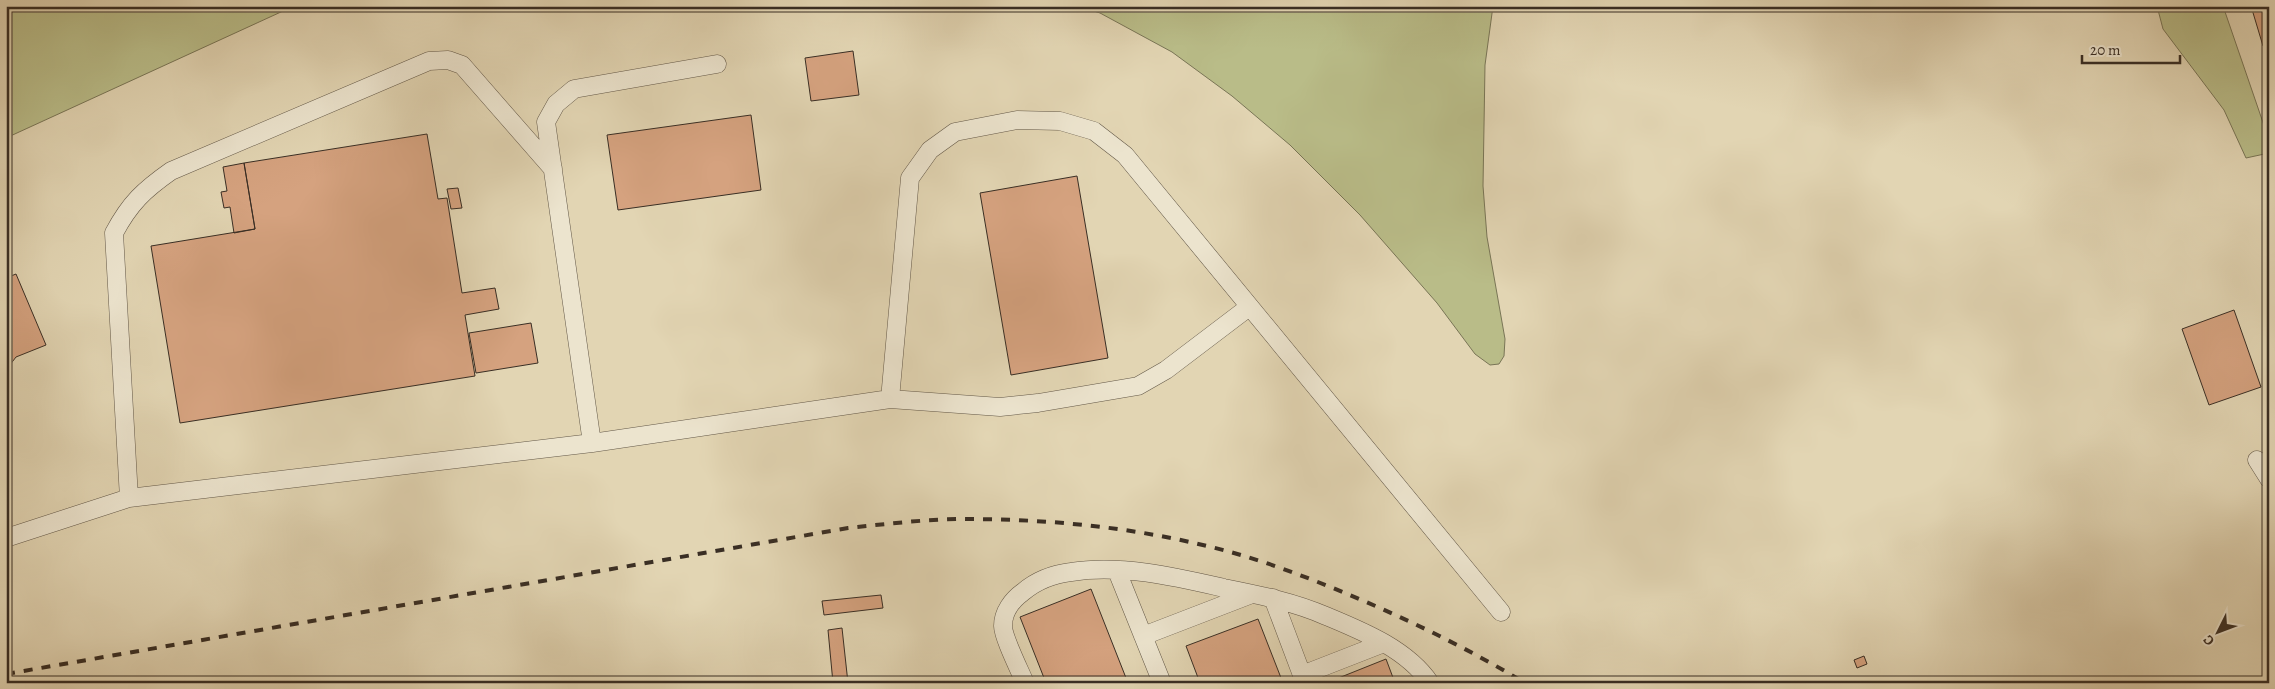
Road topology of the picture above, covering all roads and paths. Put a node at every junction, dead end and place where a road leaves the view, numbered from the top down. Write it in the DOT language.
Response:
graph roads {
  1 [pos="717,64"];
  2 [pos="553,169"];
  3 [pos="1248,307"];
  4 [pos="890,399"];
  5 [pos="592,443"];
  6 [pos="2257,460"];
  7 [pos="2269,478"];
  8 [pos="129,498"];
  9 [pos="6,538"];
  10 [pos="1118,571"];
  11 [pos="1252,594"];
  12 [pos="1273,598"];
  13 [pos="1501,612"];
  14 [pos="1143,636"];
  15 [pos="1384,643"];
  16 [pos="1304,679"];
  17 [pos="1025,683"];
  18 [pos="1162,683"];
  19 [pos="1430,683"];
  1 -- 2 [label="lane"];
  2 -- 5 [label="lane"];
  2 -- 8 [label="lane"];
  3 -- 4 [label="lane"];
  3 -- 4 [label="lane"];
  3 -- 13 [label="lane"];
  4 -- 5 [label="lane"];
  5 -- 8 [label="lane"];
  6 -- 7 [label="lane"];
  8 -- 9 [label="lane"];
  10 -- 11 [label="lane"];
  10 -- 14 [label="lane"];
  10 -- 17 [label="lane"];
  11 -- 12 [label="lane"];
  11 -- 14 [label="lane"];
  12 -- 15 [label="lane"];
  12 -- 16 [label="lane"];
  14 -- 18 [label="lane"];
  15 -- 16 [label="lane"];
  15 -- 19 [label="lane"];
}
